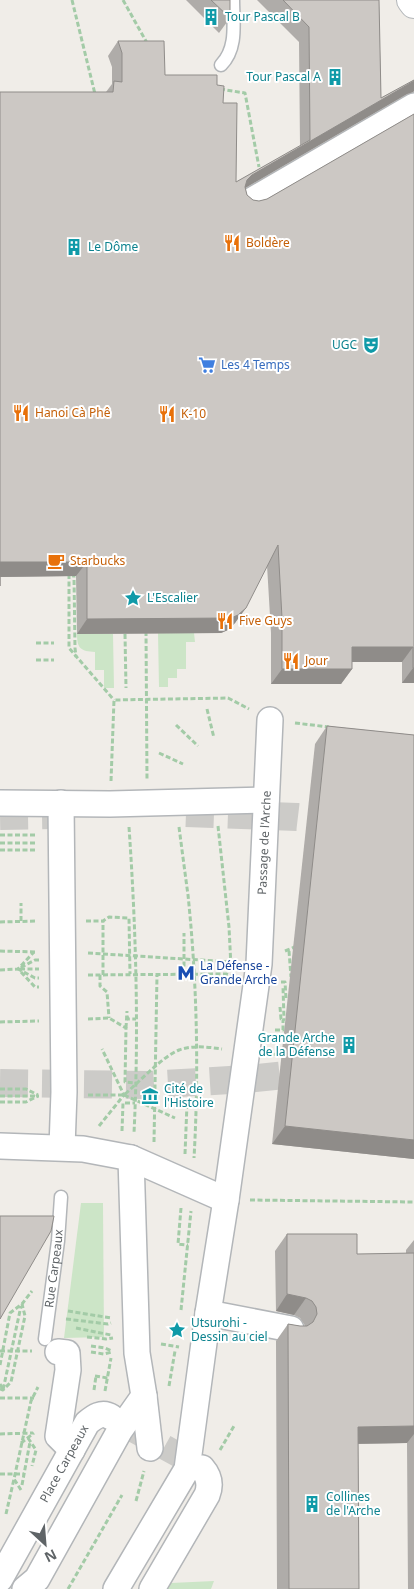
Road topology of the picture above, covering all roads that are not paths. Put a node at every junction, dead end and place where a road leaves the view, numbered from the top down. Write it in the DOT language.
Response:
graph roads {
  1 [pos="234,0"];
  2 [pos="411,0"];
  3 [pos="414,4"];
  4 [pos="221,65"];
  5 [pos="414,106"];
  6 [pos="248,202"];
  7 [pos="270,720"];
  8 [pos="266,800"];
  9 [pos="0,803"];
  10 [pos="61,803"];
  11 [pos="0,1146"];
  12 [pos="62,1148"];
  13 [pos="127,1148"];
  14 [pos="61,1197"];
  15 [pos="226,1200"];
  16 [pos="208,1313"];
  17 [pos="291,1329"];
  18 [pos="70,1364"];
  19 [pos="144,1396"];
  20 [pos="111,1417"];
  21 [pos="75,1438"];
  22 [pos="150,1448"];
  23 [pos="194,1469"];
  24 [pos="0,1579"];
  25 [pos="31,1584"];
  26 [pos="116,1589"];
  27 [pos="152,1589"];
  1 -- 4 [label="lane"];
  2 -- 3 [label="street"];
  5 -- 6 [label="street"];
  7 -- 8 [label="street, Passage de l'Arche"];
  8 -- 10 [label="street"];
  8 -- 15 [label="street, Passage de l'Arche"];
  9 -- 10 [label="street"];
  10 -- 12 [label="street"];
  11 -- 12 [label="street"];
  12 -- 13 [label="street"];
  13 -- 15 [label="street"];
  13 -- 19 [label="street"];
  14 -- 18 [label="lane, Rue Carpeaux"];
  15 -- 16 [label="street, Passage de l'Arche"];
  16 -- 17 [label="street"];
  16 -- 23 [label="street"];
  18 -- 21 [label="street"];
  19 -- 22 [label="street"];
  19 -- 25 [label="street"];
  20 -- 21 [label="street, Place Carpeaux"];
  21 -- 24 [label="street, Place Carpeaux"];
  23 -- 26 [label="street"];
  23 -- 27 [label="street"];
}
